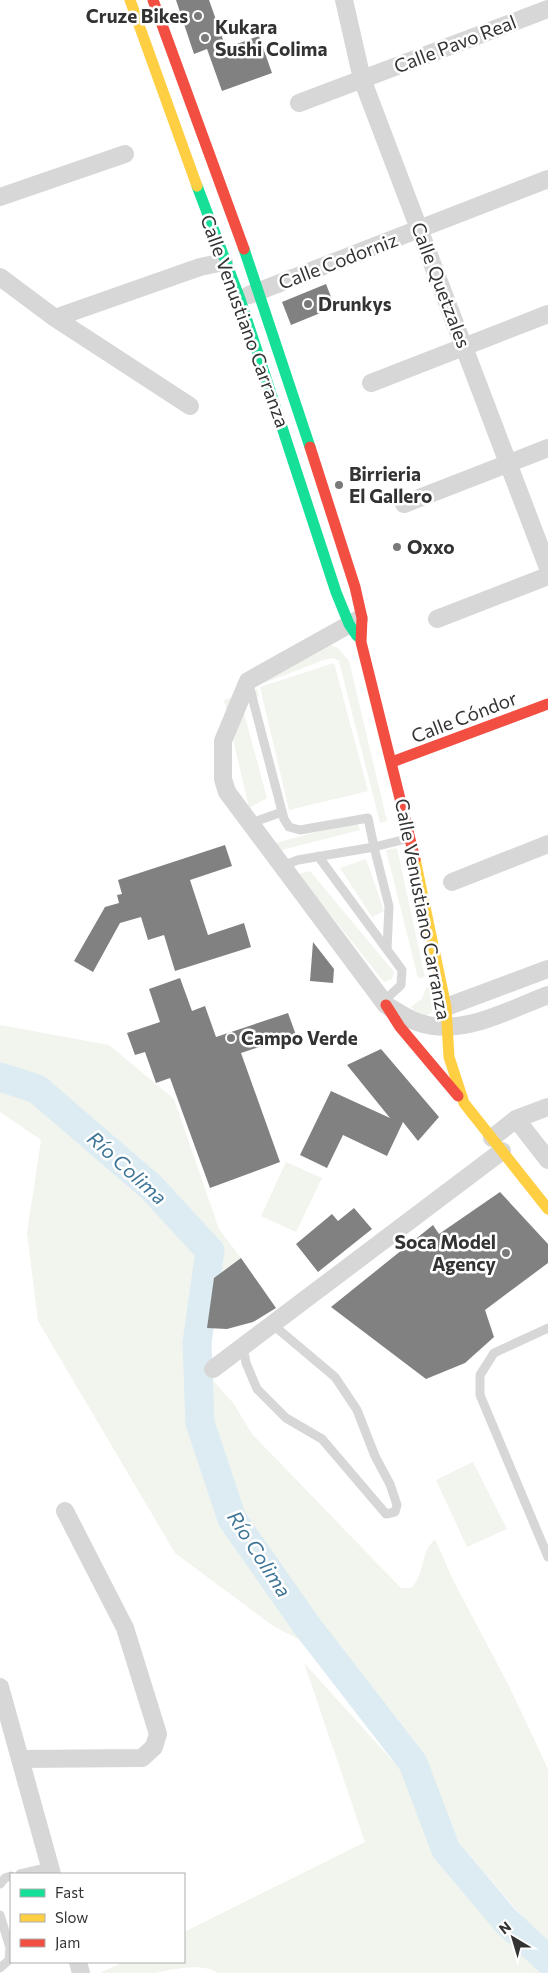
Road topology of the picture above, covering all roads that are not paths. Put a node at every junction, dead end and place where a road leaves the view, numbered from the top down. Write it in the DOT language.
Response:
graph roads {
  1 [pos="130,0"];
  2 [pos="153,0"];
  3 [pos="344,0"];
  4 [pos="548,9"];
  5 [pos="362,79"];
  6 [pos="299,103"];
  7 [pos="125,154"];
  8 [pos="548,179"];
  9 [pos="0,198"];
  10 [pos="419,229"];
  11 [pos="240,236"];
  12 [pos="218,244"];
  13 [pos="224,262"];
  14 [pos="0,277"];
  15 [pos="259,291"];
  16 [pos="240,299"];
  17 [pos="548,314"];
  18 [pos="55,318"];
  19 [pos="464,347"];
  20 [pos="371,383"];
  21 [pos="190,406"];
  22 [pos="548,448"];
  23 [pos="508,463"];
  24 [pos="404,504"];
  25 [pos="336,527"];
  26 [pos="317,532"];
  27 [pos="548,568"];
  28 [pos="548,576"];
  29 [pos="437,619"];
  30 [pos="355,621"];
  31 [pos="248,681"];
  32 [pos="548,704"];
  33 [pos="392,762"];
  34 [pos="282,812"];
  35 [pos="251,823"];
  36 [pos="411,838"];
  37 [pos="548,844"];
  38 [pos="374,846"];
  39 [pos="318,856"];
  40 [pos="282,866"];
  41 [pos="452,882"];
  42 [pos="387,950"];
  43 [pos="548,969"];
  44 [pos="548,995"];
  45 [pos="385,1004"];
  46 [pos="446,1007"];
  47 [pos="447,1026"];
  48 [pos="464,1102"];
  49 [pos="548,1107"];
  50 [pos="516,1119"];
  51 [pos="497,1145"];
  52 [pos="548,1160"];
  53 [pos="548,1210"];
  54 [pos="272,1324"];
  55 [pos="548,1328"];
  56 [pos="243,1346"];
  57 [pos="213,1369"];
  58 [pos="65,1511"];
  59 [pos="548,1557"];
  60 [pos="0,1687"];
  61 [pos="20,1759"];
  62 [pos="51,1870"];
  63 [pos="28,1873"];
  64 [pos="10,1876"];
  65 [pos="0,1884"];
  66 [pos="0,1915"];
  67 [pos="0,1968"];
  1 -- 12 [label="street, Calle Venustiano Carranza"];
  2 -- 11 [label="street, Calle Venustiano Carranza"];
  3 -- 5 [label="street, Calle Quetzales"];
  4 -- 5 [label="street, Calle Pavo Real"];
  5 -- 6 [label="street, Calle Pavo Real"];
  5 -- 10 [label="street, Calle Quetzales"];
  7 -- 9 [label="street"];
  8 -- 10 [label="street, Calle Codorniz"];
  10 -- 15 [label="street, Calle Codorniz"];
  10 -- 19 [label="street, Calle Quetzales"];
  11 -- 12 [label="street"];
  11 -- 15 [label="street, Calle Venustiano Carranza"];
  12 -- 13 [label="street, Calle Venustiano Carranza"];
  13 -- 16 [label="street, Calle Venustiano Carranza"];
  13 -- 18 [label="street"];
  14 -- 18 [label="street"];
  15 -- 16 [label="street, Calle Codorniz"];
  15 -- 25 [label="street, Calle Venustiano Carranza"];
  16 -- 26 [label="street, Calle Venustiano Carranza"];
  17 -- 19 [label="street"];
  18 -- 21 [label="street"];
  19 -- 20 [label="street"];
  19 -- 23 [label="street, Calle Quetzales"];
  22 -- 23 [label="street"];
  23 -- 24 [label="street"];
  23 -- 27 [label="street, Calle Quetzales"];
  25 -- 26 [label="street"];
  25 -- 30 [label="street, Calle Venustiano Carranza"];
  26 -- 30 [label="street, Calle Venustiano Carranza"];
  28 -- 29 [label="street"];
  30 -- 31 [label="street"];
  30 -- 33 [label="street, Calle Venustiano Carranza"];
  31 -- 34 [label="lane"];
  31 -- 35 [label="street"];
  32 -- 33 [label="street, Calle Cóndor"];
  33 -- 36 [label="street, Calle Venustiano Carranza"];
  34 -- 35 [label="lane"];
  34 -- 38 [label="lane"];
  35 -- 40 [label="street"];
  36 -- 38 [label="lane"];
  36 -- 46 [label="street, Calle Venustiano Carranza"];
  37 -- 41 [label="street"];
  38 -- 39 [label="lane"];
  38 -- 42 [label="lane"];
  39 -- 40 [label="lane"];
  39 -- 42 [label="lane"];
  40 -- 45 [label="street"];
  42 -- 45 [label="lane"];
  43 -- 46 [label="street"];
  44 -- 47 [label="street"];
  45 -- 47 [label="street"];
  45 -- 48 [label="street"];
  46 -- 47 [label="street, Calle Venustiano Carranza"];
  47 -- 48 [label="street, Calle Venustiano Carranza"];
  48 -- 51 [label="street, Calle Venustiano Carranza"];
  49 -- 50 [label="street"];
  50 -- 51 [label="street"];
  50 -- 52 [label="street"];
  51 -- 53 [label="street, Calle Venustiano Carranza"];
  51 -- 54 [label="street"];
  54 -- 56 [label="street"];
  54 -- 56 [label="lane"];
  55 -- 59 [label="lane"];
  56 -- 57 [label="street"];
  58 -- 61 [label="street"];
  60 -- 61 [label="street"];
  61 -- 62 [label="street"];
  62 -- 63 [label="lane"];
  64 -- 65 [label="lane"];
  66 -- 67 [label="lane"];
}
